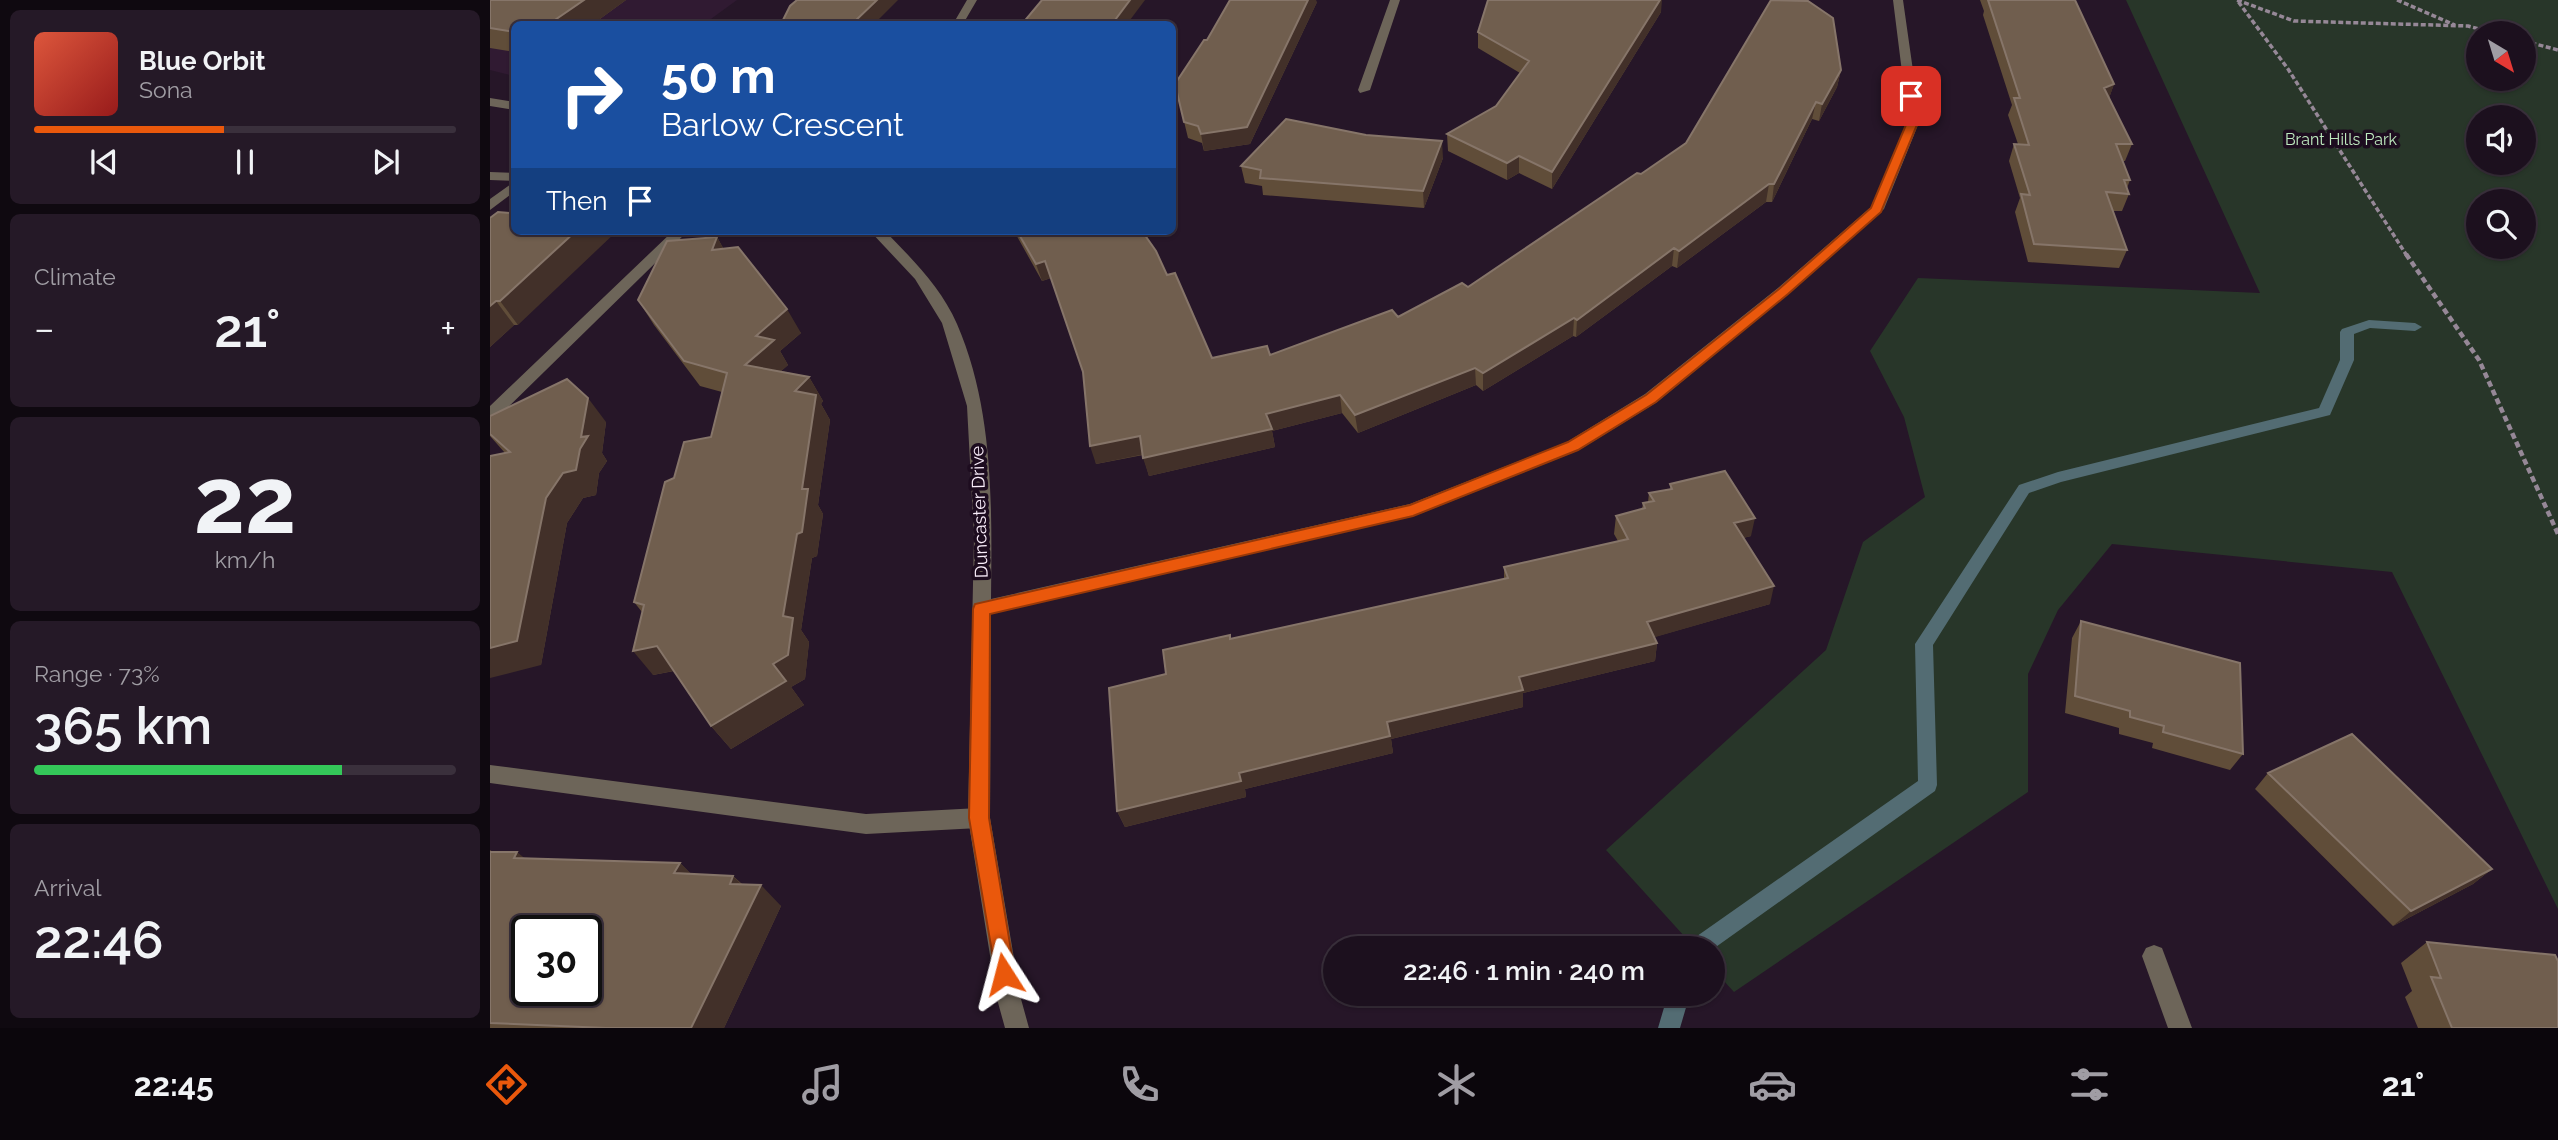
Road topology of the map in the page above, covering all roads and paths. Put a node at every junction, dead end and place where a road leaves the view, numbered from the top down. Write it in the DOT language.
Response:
graph roads {
  1 [pos="972,0"];
  2 [pos="1395,0"];
  3 [pos="1898,0"];
  4 [pos="2237,0"];
  5 [pos="2397,0"];
  6 [pos="960,21"];
  7 [pos="2459,26"];
  8 [pos="2466,27"];
  9 [pos="2536,44"];
  10 [pos="2558,50"];
  11 [pos="1364,90"];
  12 [pos="490,102"];
  13 [pos="511,106"];
  14 [pos="490,176"];
  15 [pos="511,177"];
  16 [pos="511,188"];
  17 [pos="490,206"];
  18 [pos="677,235"];
  19 [pos="881,235"];
  20 [pos="490,415"];
  21 [pos="2558,534"];
  22 [pos="981,609"];
  23 [pos="490,774"];
  24 [pos="979,818"];
  25 [pos="2154,956"];
  26 [pos="1017,1028"];
  27 [pos="2180,1028"];
  1 -- 6 [label="street"];
  2 -- 11 [label="street"];
  3 -- 22 [label="street"];
  4 -- 7 [label="path"];
  4 -- 21 [label="path"];
  5 -- 7 [label="path"];
  7 -- 8 [label="path"];
  9 -- 10 [label="path"];
  12 -- 13 [label="street"];
  14 -- 15 [label="street"];
  16 -- 17 [label="street"];
  18 -- 20 [label="street"];
  19 -- 22 [label="street, Duncaster Drive"];
  22 -- 24 [label="street, Duncaster Drive"];
  23 -- 24 [label="street"];
  24 -- 26 [label="street, Duncaster Drive"];
  25 -- 27 [label="street"];
}
